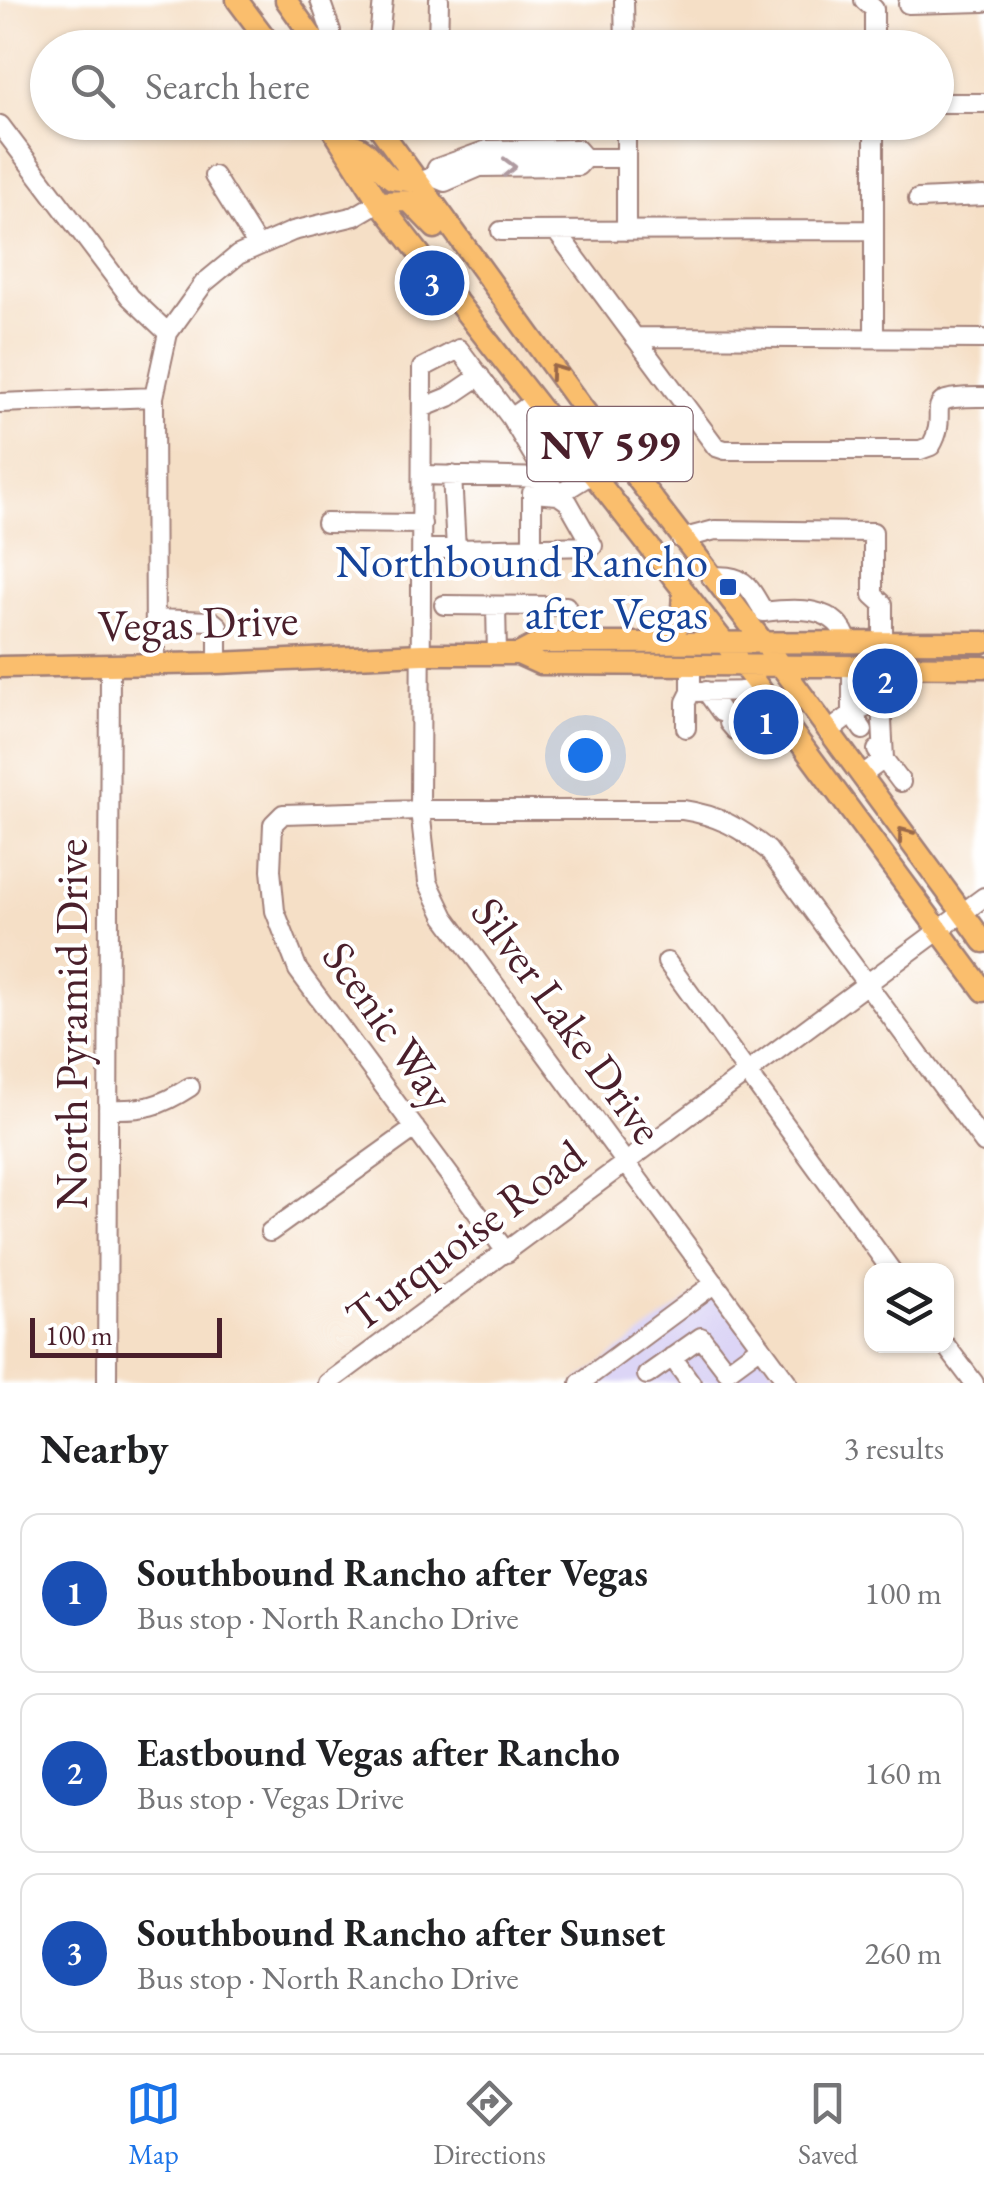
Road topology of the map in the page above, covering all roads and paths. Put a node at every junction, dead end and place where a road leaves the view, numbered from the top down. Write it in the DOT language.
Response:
graph roads {
  1 [pos="237,0"];
  2 [pos="286,0"];
  3 [pos="320,0"];
  4 [pos="383,0"];
  5 [pos="439,0"];
  6 [pos="624,0"];
  7 [pos="866,1"];
  8 [pos="984,2"];
  9 [pos="908,4"];
  10 [pos="259,30"];
  11 [pos="307,30"];
  12 [pos="331,30"];
  13 [pos="380,30"];
  14 [pos="438,30"];
  15 [pos="625,30"];
  16 [pos="874,30"];
  17 [pos="954,103"];
  18 [pos="984,103"];
  19 [pos="0,125"];
  20 [pos="342,140"];
  21 [pos="391,140"];
  22 [pos="626,140"];
  23 [pos="874,140"];
  24 [pos="344,143"];
  25 [pos="626,158"];
  26 [pos="214,176"];
  27 [pos="425,179"];
  28 [pos="984,196"];
  29 [pos="918,199"];
  30 [pos="379,202"];
  31 [pos="873,230"];
  32 [pos="502,231"];
  33 [pos="556,231"];
  34 [pos="626,231"];
  35 [pos="461,242"];
  36 [pos="257,245"];
  37 [pos="168,334"];
  38 [pos="634,337"];
  39 [pos="874,337"];
  40 [pos="984,339"];
  41 [pos="480,376"];
  42 [pos="154,397"];
  43 [pos="984,397"];
  44 [pos="535,400"];
  45 [pos="0,403"];
  46 [pos="422,408"];
  47 [pos="511,418"];
  48 [pos="452,475"];
  49 [pos="590,475"];
  50 [pos="422,476"];
  51 [pos="546,478"];
  52 [pos="558,494"];
  53 [pos="326,523"];
  54 [pos="422,524"];
  55 [pos="681,539"];
  56 [pos="532,547"];
  57 [pos="422,548"];
  58 [pos="456,549"];
  59 [pos="683,593"];
  60 [pos="444,606"];
  61 [pos="496,606"];
  62 [pos="566,606"];
  63 [pos="790,610"];
  64 [pos="756,618"];
  65 [pos="155,619"];
  66 [pos="984,642"];
  67 [pos="658,643"];
  68 [pos="725,643"];
  69 [pos="764,643"];
  70 [pos="791,643"];
  71 [pos="848,643"];
  72 [pos="882,643"];
  73 [pos="422,654"];
  74 [pos="508,654"];
  75 [pos="218,663"];
  76 [pos="155,664"];
  77 [pos="110,665"];
  78 [pos="691,665"];
  79 [pos="717,666"];
  80 [pos="742,666"];
  81 [pos="781,666"];
  82 [pos="847,666"];
  83 [pos="984,666"];
  84 [pos="0,667"];
  85 [pos="891,667"];
  86 [pos="882,700"];
  87 [pos="738,709"];
  88 [pos="852,714"];
  89 [pos="822,723"];
  90 [pos="686,728"];
  91 [pos="884,759"];
  92 [pos="861,776"];
  93 [pos="901,782"];
  94 [pos="420,810"];
  95 [pos="984,897"];
  96 [pos="962,912"];
  97 [pos="938,929"];
  98 [pos="984,942"];
  99 [pos="667,962"];
  100 [pos="866,983"];
  101 [pos="984,991"];
  102 [pos="745,1072"];
  103 [pos="190,1086"];
  104 [pos="108,1109"];
  105 [pos="415,1128"];
  106 [pos="984,1144"];
  107 [pos="624,1162"];
  108 [pos="270,1232"];
  109 [pos="507,1254"];
  110 [pos="886,1263"];
  111 [pos="714,1283"];
  112 [pos="762,1346"];
  113 [pos="951,1353"];
  114 [pos="672,1357"];
  115 [pos="732,1377"];
  116 [pos="645,1380"];
  117 [pos="107,1383"];
  118 [pos="328,1383"];
  119 [pos="580,1383"];
  120 [pos="691,1383"];
  121 [pos="788,1383"];
  122 [pos="974,1383"];
  1 -- 10 [label="main road"];
  2 -- 11 [label="main road"];
  3 -- 12 [label="street"];
  4 -- 13 [label="street"];
  5 -- 14 [label="street"];
  6 -- 15 [label="street"];
  7 -- 16 [label="street"];
  8 -- 9 [label="street"];
  17 -- 18 [label="street"];
  19 -- 37 [label="street"];
  20 -- 24 [label="main road, NV 599"];
  21 -- 27 [label="main road, NV 599"];
  22 -- 25 [label="street"];
  23 -- 31 [label="street"];
  24 -- 27 [label="main road"];
  24 -- 30 [label="main road, NV 599"];
  25 -- 27 [label="street"];
  25 -- 34 [label="street"];
  26 -- 36 [label="street"];
  27 -- 35 [label="main road, NV 599"];
  28 -- 29 [label="street"];
  30 -- 35 [label="main road"];
  30 -- 36 [label="street"];
  30 -- 44 [label="main road, NV 599"];
  31 -- 34 [label="street"];
  31 -- 39 [label="street"];
  32 -- 33 [label="street"];
  33 -- 34 [label="street"];
  33 -- 38 [label="street"];
  55 -- 35 [label="main road, NV 599, one-way"];
  36 -- 37 [label="street"];
  37 -- 42 [label="street"];
  38 -- 39 [label="street"];
  38 -- 43 [label="street"];
  39 -- 40 [label="street"];
  41 -- 46 [label="street"];
  41 -- 46 [label="street, Silver Lake Drive"];
  41 -- 47 [label="street"];
  42 -- 45 [label="street"];
  42 -- 65 [label="street"];
  44 -- 47 [label="street"];
  44 -- 49 [label="main road, NV 599"];
  46 -- 50 [label="street, Silver Lake Drive"];
  47 -- 51 [label="street"];
  48 -- 50 [label="street"];
  48 -- 51 [label="street"];
  48 -- 58 [label="street"];
  49 -- 52 [label="street"];
  49 -- 59 [label="main road, NV 599"];
  50 -- 54 [label="street, Silver Lake Drive"];
  51 -- 52 [label="street"];
  52 -- 56 [label="street"];
  52 -- 56 [label="street"];
  53 -- 54 [label="street"];
  54 -- 57 [label="street, Silver Lake Drive"];
  55 -- 64 [label="main road, NV 599"];
  55 -- 72 [label="street"];
  56 -- 58 [label="street"];
  57 -- 58 [label="street"];
  57 -- 73 [label="street, Silver Lake Drive"];
  59 -- 67 [label="main road"];
  59 -- 68 [label="main road, NV 599"];
  60 -- 61 [label="street"];
  61 -- 62 [label="street"];
  61 -- 74 [label="street"];
  63 -- 64 [label="street"];
  63 -- 70 [label="street"];
  63 -- 71 [label="street"];
  64 -- 69 [label="main road, NV 599"];
  65 -- 75 [label="street"];
  65 -- 76 [label="street"];
  66 -- 72 [label="main road, Vegas Drive"];
  67 -- 68 [label="main road, Vegas Drive"];
  67 -- 74 [label="main road, Vegas Drive"];
  68 -- 69 [label="main road, Vegas Drive"];
  68 -- 80 [label="main road, NV 599"];
  69 -- 70 [label="main road, Vegas Drive"];
  69 -- 81 [label="main road, NV 599"];
  70 -- 71 [label="main road, Vegas Drive"];
  71 -- 72 [label="main road, Vegas Drive"];
  73 -- 74 [label="main road, Vegas Drive"];
  73 -- 75 [label="main road, Vegas Drive"];
  73 -- 94 [label="street, Silver Lake Drive"];
  74 -- 78 [label="main road, Vegas Drive"];
  75 -- 76 [label="main road, Vegas Drive"];
  76 -- 77 [label="main road, Vegas Drive"];
  77 -- 84 [label="main road, Vegas Drive"];
  77 -- 104 [label="street, North Pyramid Drive"];
  78 -- 79 [label="main road, Vegas Drive"];
  78 -- 87 [label="street"];
  79 -- 80 [label="main road, Vegas Drive"];
  79 -- 87 [label="street"];
  80 -- 81 [label="main road, Vegas Drive"];
  80 -- 87 [label="main road, NV 599"];
  81 -- 82 [label="main road, Vegas Drive"];
  81 -- 89 [label="main road, NV 599"];
  82 -- 85 [label="main road, Vegas Drive"];
  82 -- 88 [label="street"];
  82 -- 89 [label="main road"];
  83 -- 85 [label="main road, Vegas Drive"];
  85 -- 86 [label="street"];
  86 -- 88 [label="street"];
  86 -- 91 [label="street"];
  87 -- 90 [label="street"];
  87 -- 97 [label="main road, NV 599"];
  88 -- 89 [label="street"];
  88 -- 91 [label="street"];
  89 -- 92 [label="main road, NV 599"];
  91 -- 92 [label="street"];
  91 -- 93 [label="street"];
  96 -- 92 [label="main road, NV 599, one-way"];
  94 -- 100 [label="street"];
  94 -- 105 [label="street, Scenic Way"];
  94 -- 107 [label="street, Silver Lake Drive"];
  95 -- 96 [label="street, Turquoise Road"];
  96 -- 97 [label="street, Turquoise Road"];
  96 -- 98 [label="main road, NV 599"];
  97 -- 100 [label="street, Turquoise Road"];
  97 -- 101 [label="main road, NV 599"];
  99 -- 102 [label="street"];
  100 -- 102 [label="street, Turquoise Road"];
  100 -- 106 [label="street"];
  102 -- 107 [label="street, Turquoise Road"];
  102 -- 110 [label="street"];
  103 -- 104 [label="street"];
  104 -- 117 [label="street, North Pyramid Drive"];
  105 -- 108 [label="street"];
  105 -- 109 [label="street, Scenic Way"];
  107 -- 109 [label="street, Turquoise Road"];
  107 -- 111 [label="street, Silver Lake Drive"];
  109 -- 118 [label="street, Turquoise Road"];
  111 -- 112 [label="street, Silver Lake Drive"];
  111 -- 119 [label="street"];
  112 -- 115 [label="street"];
  112 -- 121 [label="street, Silver Lake Drive"];
  113 -- 122 [label="street"];
  114 -- 115 [label="street"];
  114 -- 116 [label="street"];
  114 -- 120 [label="street"];
}
